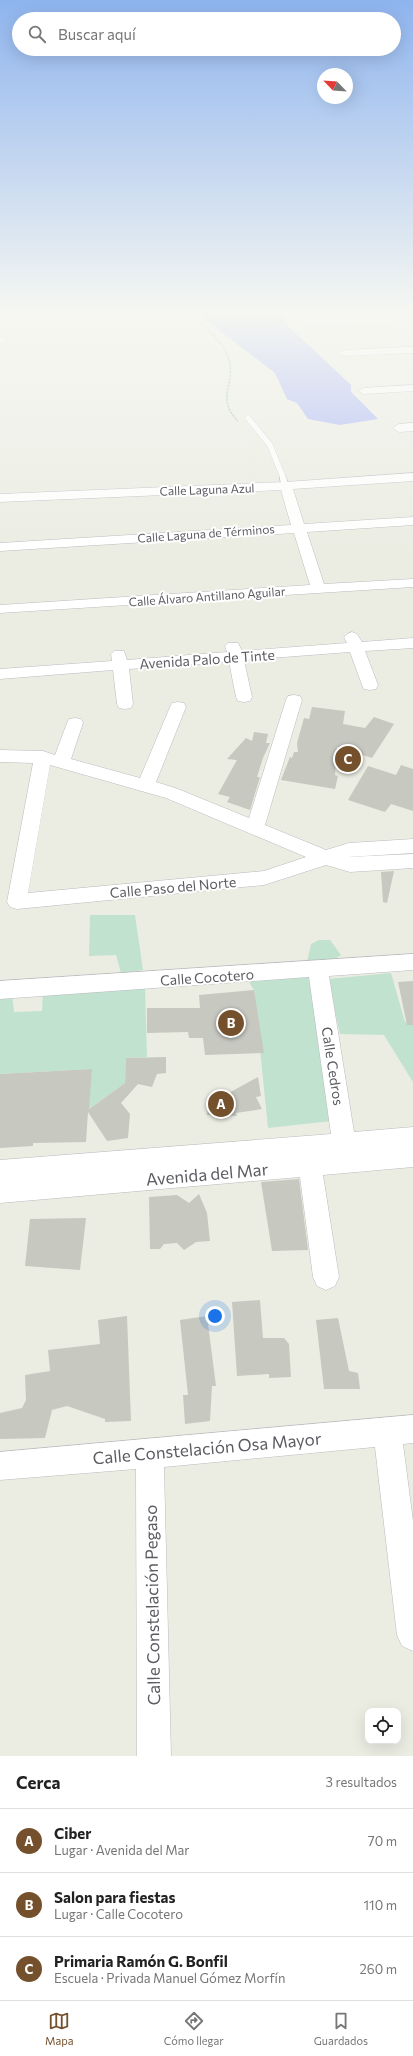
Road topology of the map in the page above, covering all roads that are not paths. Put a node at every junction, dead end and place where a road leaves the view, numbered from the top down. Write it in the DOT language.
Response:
graph roads {
  1 [pos="248,418"];
  2 [pos="413,427"];
  3 [pos="399,428"];
  4 [pos="413,477"];
  5 [pos="286,486"];
  6 [pos="0,498"];
  7 [pos="413,520"];
  8 [pos="298,528"];
  9 [pos="0,547"];
  10 [pos="413,583"];
  11 [pos="318,589"];
  12 [pos="0,609"];
  13 [pos="413,633"];
  14 [pos="354,643"];
  15 [pos="413,643"];
  16 [pos="235,651"];
  17 [pos="120,660"];
  18 [pos="0,662"];
  19 [pos="0,674"];
  20 [pos="370,686"];
  21 [pos="244,697"];
  22 [pos="294,700"];
  23 [pos="125,704"];
  24 [pos="178,707"];
  25 [pos="75,724"];
  26 [pos="0,756"];
  27 [pos="43,757"];
  28 [pos="61,762"];
  29 [pos="146,785"];
  30 [pos="255,828"];
  31 [pos="413,846"];
  32 [pos="324,857"];
  33 [pos="413,861"];
  34 [pos="413,962"];
  35 [pos="318,970"];
  36 [pos="0,990"];
  37 [pos="413,1138"];
  38 [pos="344,1153"];
  39 [pos="309,1156"];
  40 [pos="413,1156"];
  41 [pos="0,1171"];
  42 [pos="0,1192"];
  43 [pos="326,1277"];
  44 [pos="400,1431"];
  45 [pos="150,1454"];
  46 [pos="0,1466"];
  47 [pos="413,1635"];
  48 [pos="154,1756"];
  1 -- 5 [label="lane"];
  2 -- 3 [label="street"];
  4 -- 5 [label="street, Calle Laguna Azul"];
  5 -- 6 [label="street, Calle Laguna Azul"];
  5 -- 8 [label="street"];
  7 -- 8 [label="street, Calle Laguna de Términos"];
  8 -- 9 [label="street, Calle Laguna de Términos"];
  8 -- 11 [label="street"];
  10 -- 11 [label="street, Calle Álvaro Antillano Aguilar"];
  11 -- 12 [label="street, Calle Álvaro Antillano Aguilar"];
  13 -- 14 [label="street, Avenida Palo de Tinte"];
  14 -- 15 [label="street, Avenida Palo de Tinte"];
  14 -- 16 [label="street, Avenida Palo de Tinte"];
  14 -- 20 [label="street"];
  16 -- 17 [label="street, Avenida Palo de Tinte"];
  16 -- 21 [label="street"];
  17 -- 18 [label="street, Avenida Palo de Tinte"];
  17 -- 19 [label="street, Avenida Palo de Tinte"];
  17 -- 23 [label="street"];
  22 -- 30 [label="street"];
  24 -- 29 [label="street"];
  25 -- 28 [label="street"];
  26 -- 27 [label="street"];
  27 -- 28 [label="street"];
  27 -- 32 [label="street, Calle Paso del Norte"];
  28 -- 29 [label="street"];
  29 -- 30 [label="street"];
  30 -- 32 [label="street"];
  31 -- 32 [label="street, Calle Paso del Norte"];
  32 -- 33 [label="street"];
  34 -- 35 [label="street, Calle Cocotero"];
  35 -- 36 [label="street, Calle Cocotero"];
  35 -- 38 [label="street, Calle Cedros"];
  37 -- 38 [label="street, Avenida del Mar"];
  38 -- 39 [label="street, Avenida del Mar"];
  38 -- 40 [label="street, Avenida del Mar"];
  39 -- 41 [label="street, Avenida del Mar"];
  39 -- 42 [label="street, Avenida del Mar"];
  39 -- 43 [label="street"];
  44 -- 45 [label="street, Calle Constelación Osa Mayor"];
  44 -- 47 [label="street"];
  45 -- 46 [label="street, Calle Constelación Osa Mayor"];
  45 -- 48 [label="street, Calle Constelación Pegaso"];
}
